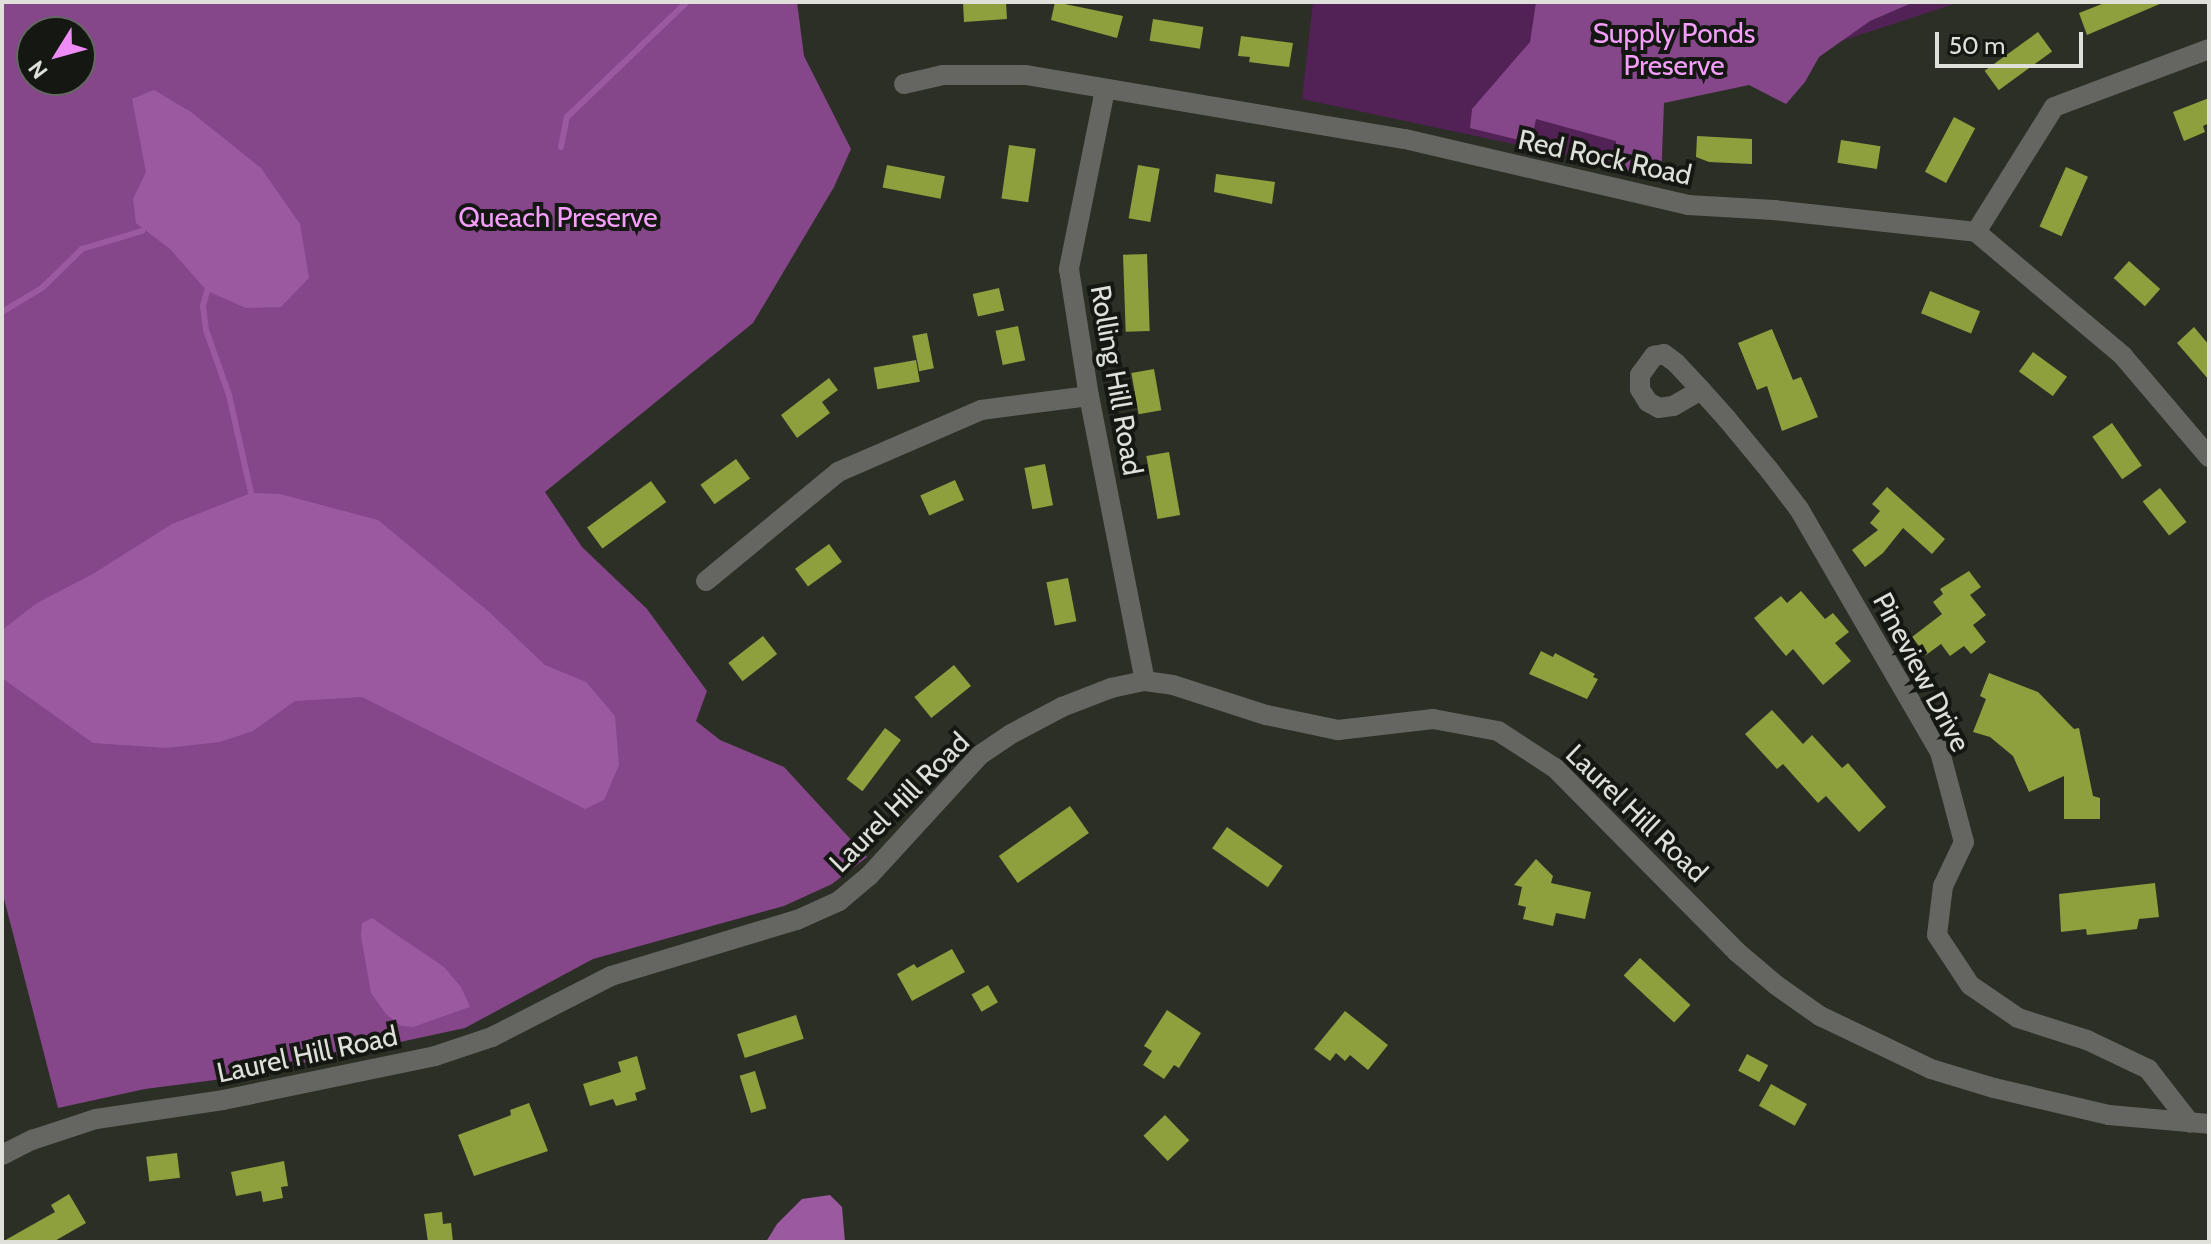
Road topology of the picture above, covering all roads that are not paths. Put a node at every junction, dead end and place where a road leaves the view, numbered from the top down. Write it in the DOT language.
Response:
graph roads {
  1 [pos="2209,49"];
  2 [pos="904,84"];
  3 [pos="1105,90"];
  4 [pos="1976,232"];
  5 [pos="1701,390"];
  6 [pos="1089,396"];
  7 [pos="2209,457"];
  8 [pos="706,581"];
  9 [pos="1145,681"];
  10 [pos="2200,1124"];
  11 [pos="2,1155"];
  1 -- 4 [label="street"];
  2 -- 3 [label="street, Red Rock Road"];
  3 -- 4 [label="street, Red Rock Road"];
  3 -- 6 [label="street, Rolling Hill Road"];
  4 -- 7 [label="street"];
  5 -- 10 [label="street, Pineview Drive"];
  6 -- 8 [label="street"];
  6 -- 9 [label="street, Rolling Hill Road"];
  9 -- 10 [label="street, Laurel Hill Road"];
  9 -- 11 [label="street, Laurel Hill Road"];
}
